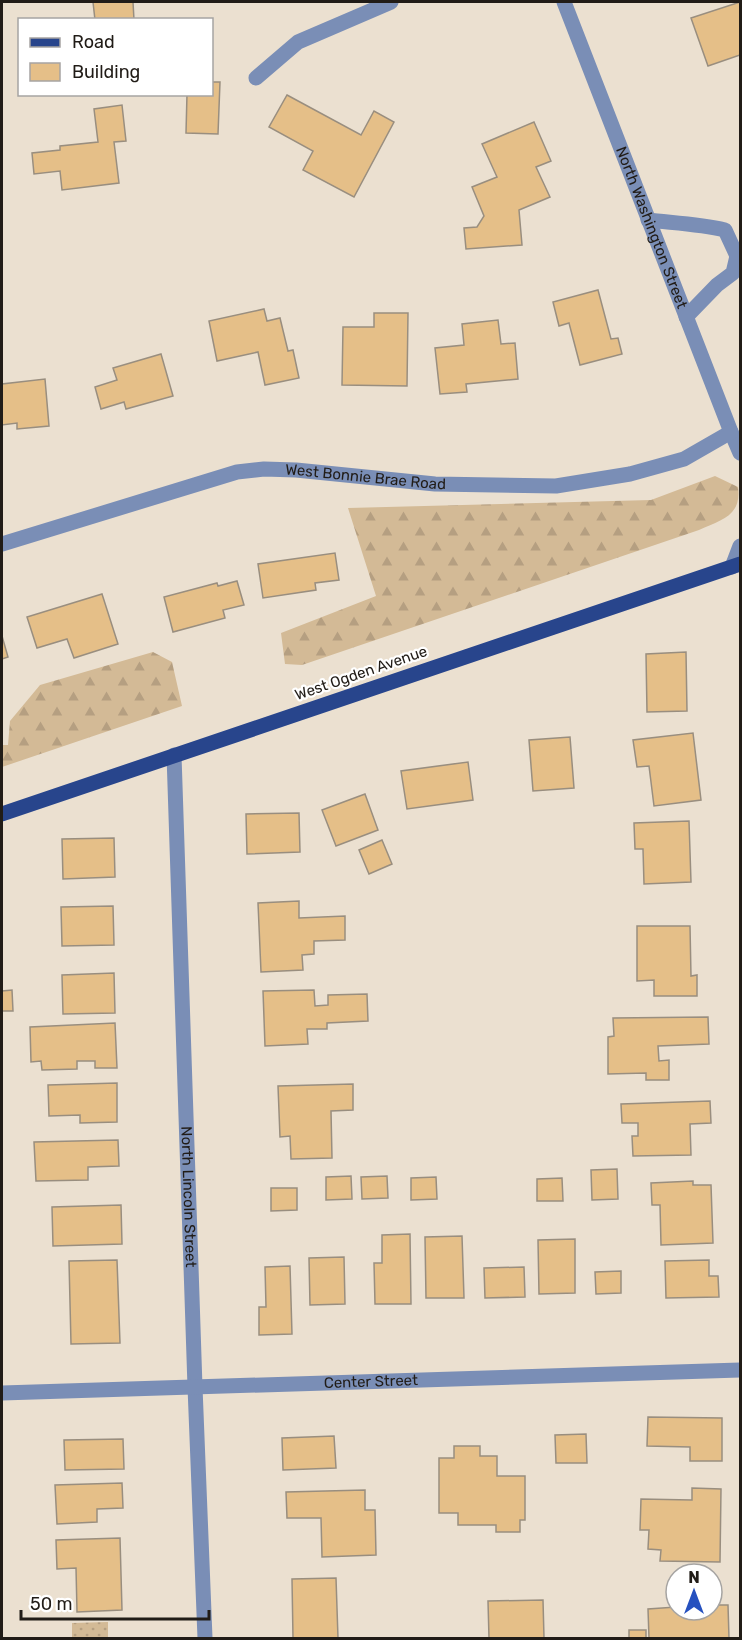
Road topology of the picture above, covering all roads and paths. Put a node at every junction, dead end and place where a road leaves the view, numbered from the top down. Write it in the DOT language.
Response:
graph roads {
  1 [pos="391,2"];
  2 [pos="564,2"];
  3 [pos="256,78"];
  4 [pos="648,220"];
  5 [pos="686,317"];
  6 [pos="731,432"];
  7 [pos="741,453"];
  8 [pos="2,544"];
  9 [pos="741,546"];
  10 [pos="736,566"];
  11 [pos="174,755"];
  12 [pos="2,814"];
  13 [pos="741,1370"];
  14 [pos="195,1387"];
  15 [pos="2,1393"];
  16 [pos="205,1638"];
  1 -- 3 [label="street"];
  2 -- 4 [label="street, North Washington Street"];
  4 -- 5 [label="street, North Washington Street"];
  4 -- 5 [label="street"];
  5 -- 6 [label="street, North Washington Street"];
  6 -- 7 [label="street, North Washington Street"];
  6 -- 8 [label="street, West Bonnie Brae Road"];
  9 -- 10 [label="street"];
  10 -- 11 [label="main road, West Ogden Avenue"];
  11 -- 12 [label="main road, West Ogden Avenue"];
  11 -- 14 [label="street, North Lincoln Street"];
  13 -- 14 [label="street, Center Street"];
  14 -- 15 [label="street, Center Street"];
  14 -- 16 [label="street, North Lincoln Street"];
}
